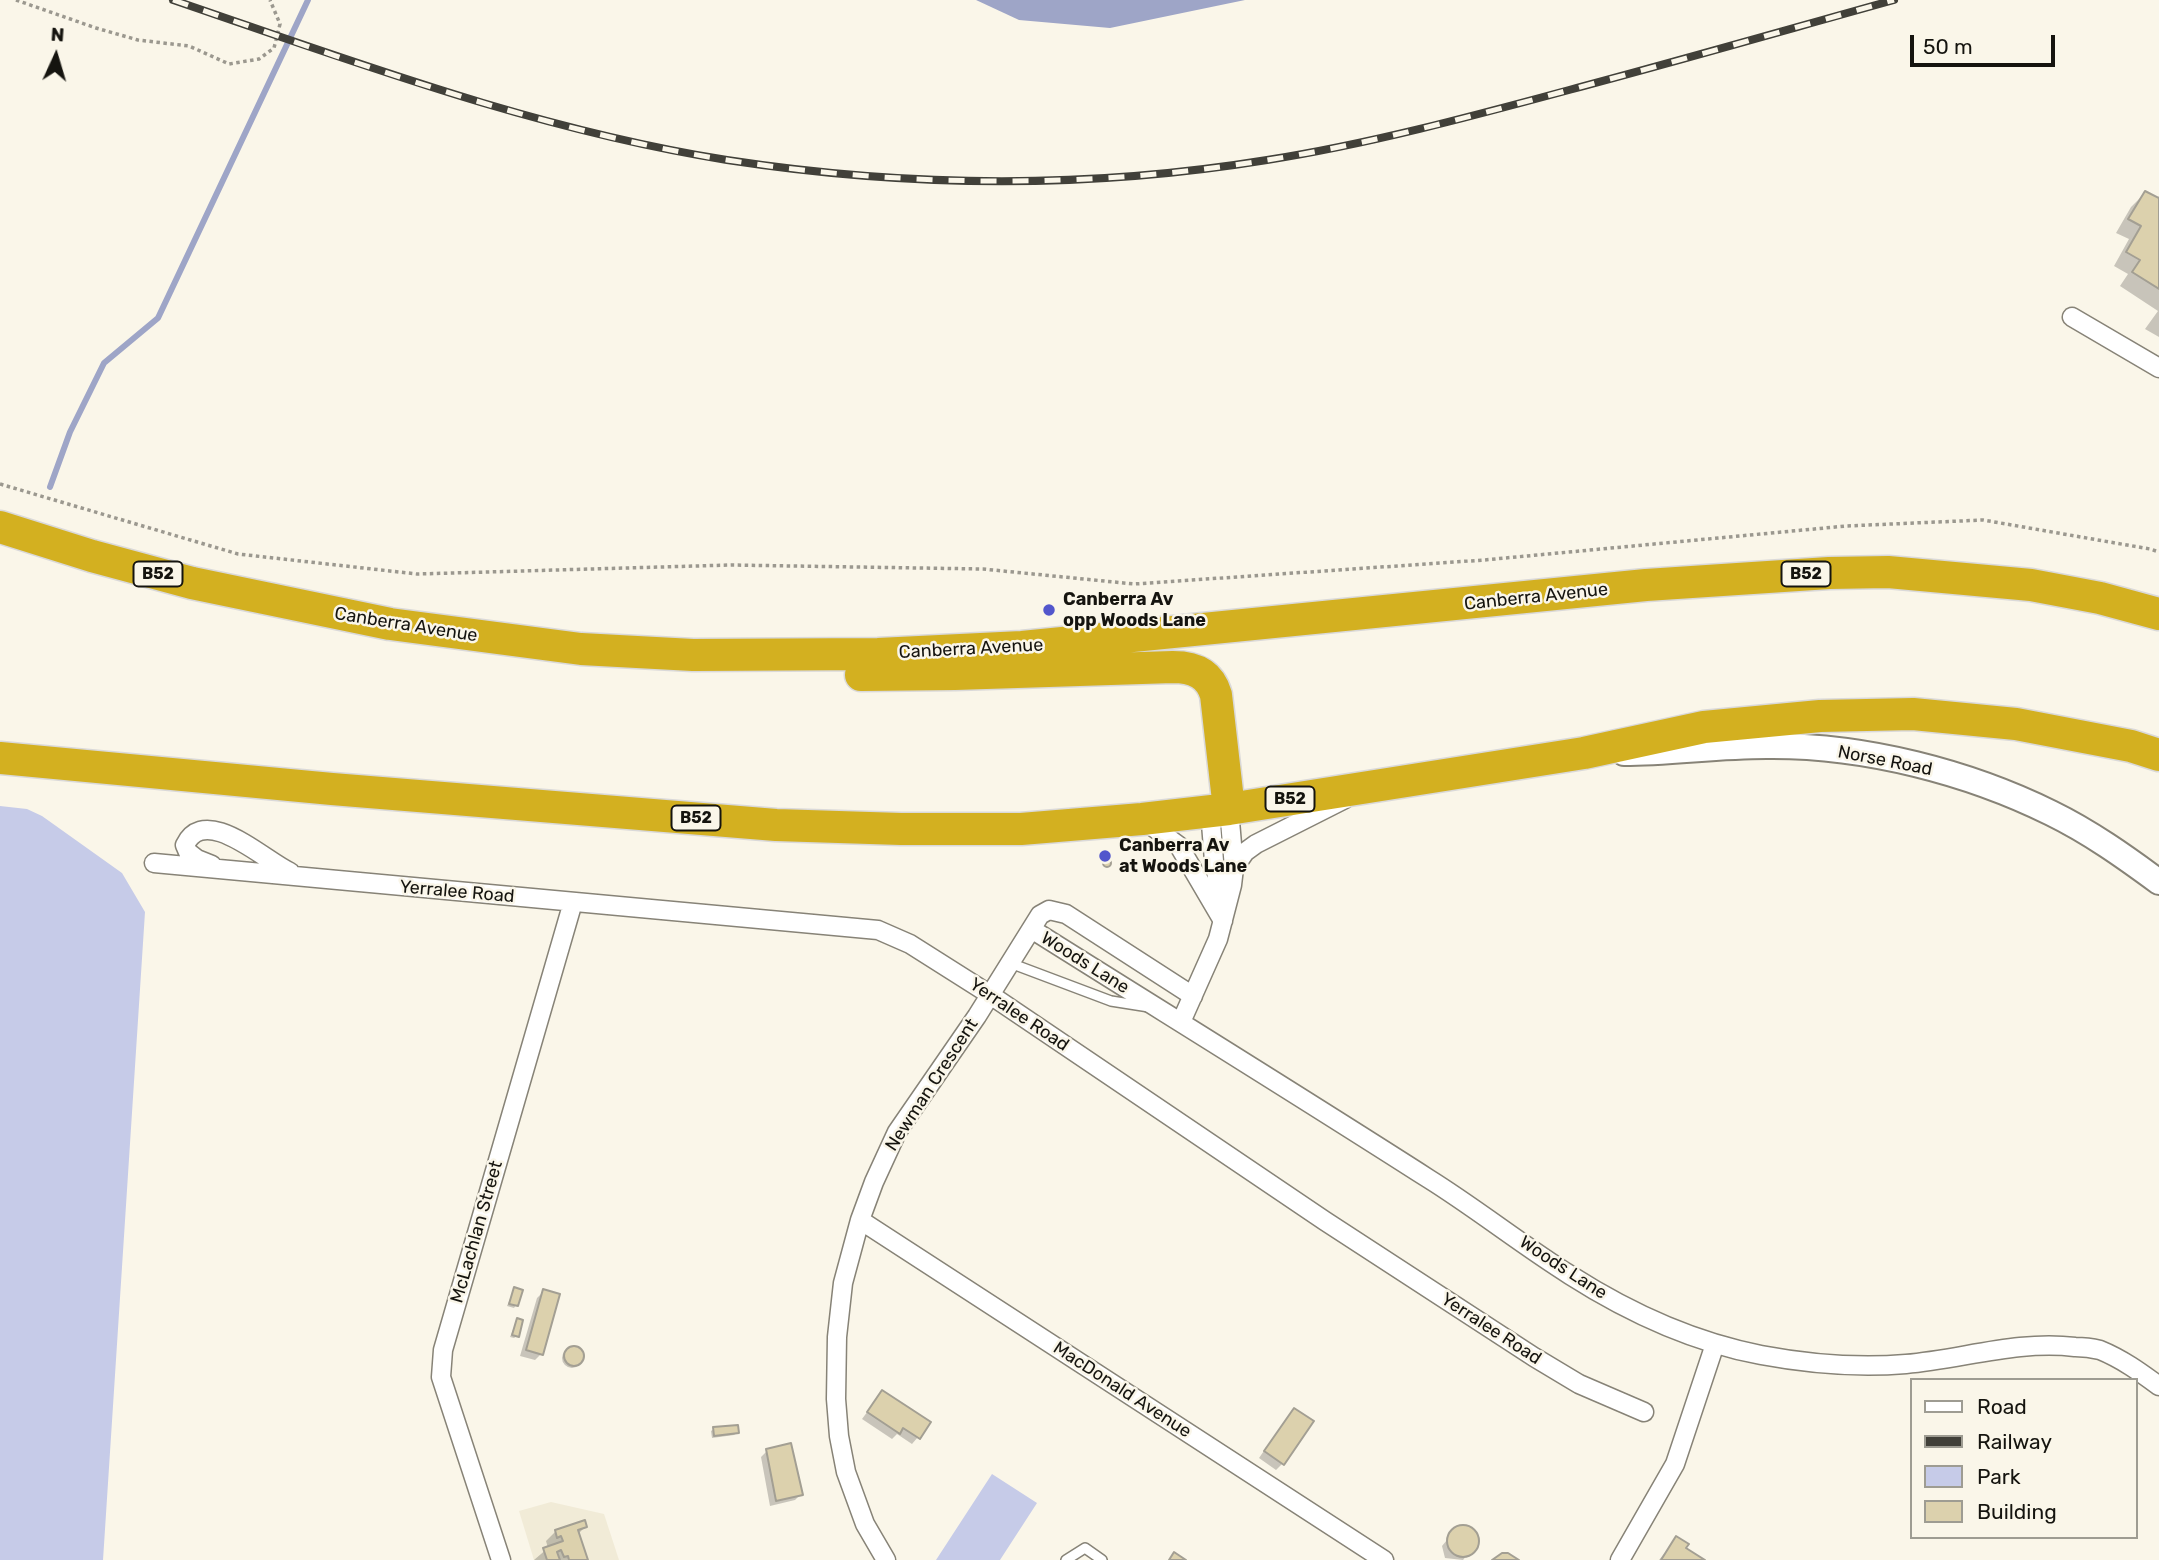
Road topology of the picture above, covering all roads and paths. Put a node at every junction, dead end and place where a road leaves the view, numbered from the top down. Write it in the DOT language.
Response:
graph roads {
  1 [pos="16,0"];
  2 [pos="270,0"];
  3 [pos="2072,317"];
  4 [pos="2159,368"];
  5 [pos="0,484"];
  6 [pos="0,527"];
  7 [pos="2159,552"];
  8 [pos="2159,614"];
  9 [pos="1234,626"];
  10 [pos="581,649"];
  11 [pos="1201,673"];
  12 [pos="1584,753"];
  13 [pos="2159,755"];
  14 [pos="0,758"];
  15 [pos="1370,786"];
  16 [pos="1219,810"];
  17 [pos="1142,819"];
  18 [pos="155,863"];
  19 [pos="1234,868"];
  20 [pos="221,870"];
  21 [pos="304,878"];
  22 [pos="2159,882"];
  23 [pos="573,902"];
  24 [pos="1224,916"];
  25 [pos="1033,930"];
  26 [pos="1010,963"];
  27 [pos="989,994"];
  28 [pos="1193,996"];
  29 [pos="1158,1008"];
  30 [pos="1181,1023"];
  31 [pos="860,1220"];
  32 [pos="1715,1344"];
  33 [pos="2159,1386"];
  34 [pos="1644,1412"];
  35 [pos="501,1560"];
  36 [pos="886,1560"];
  37 [pos="1066,1560"];
  38 [pos="1102,1560"];
  39 [pos="1384,1560"];
  40 [pos="1620,1560"];
  1 -- 2 [label="path"];
  3 -- 4 [label="street"];
  5 -- 7 [label="path"];
  6 -- 10 [label="highway, Canberra Avenue / B52"];
  8 -- 9 [label="highway, Canberra Avenue / B52"];
  9 -- 10 [label="highway, Canberra Avenue / B52"];
  9 -- 11 [label="highway"];
  10 -- 11 [label="highway"];
  11 -- 16 [label="highway"];
  12 -- 13 [label="highway, B52"];
  12 -- 15 [label="highway, B52"];
  12 -- 22 [label="main road, Norse Road"];
  14 -- 17 [label="highway, B52"];
  15 -- 16 [label="highway, B52"];
  15 -- 19 [label="street"];
  16 -- 17 [label="highway, B52"];
  16 -- 19 [label="street"];
  16 -- 24 [label="street"];
  17 -- 24 [label="street"];
  18 -- 20 [label="street, Yerralee Road"];
  19 -- 24 [label="street"];
  20 -- 21 [label="street, Yerralee Road"];
  20 -- 21 [label="street, Yerralee Road"];
  21 -- 23 [label="street, Yerralee Road"];
  23 -- 27 [label="street, Yerralee Road"];
  23 -- 35 [label="street, McLachlan Street"];
  24 -- 28 [label="street"];
  25 -- 26 [label="street, Newman Crescent"];
  25 -- 28 [label="street, Newman Crescent"];
  25 -- 29 [label="street, Woods Lane"];
  26 -- 27 [label="street, Newman Crescent"];
  26 -- 29 [label="lane"];
  27 -- 31 [label="street, Newman Crescent"];
  27 -- 34 [label="street, Yerralee Road"];
  28 -- 30 [label="street"];
  29 -- 30 [label="street, Woods Lane"];
  30 -- 32 [label="street, Woods Lane"];
  31 -- 36 [label="street, Newman Crescent"];
  31 -- 39 [label="street, MacDonald Avenue"];
  32 -- 33 [label="street, Woods Lane"];
  32 -- 40 [label="street"];
  37 -- 38 [label="lane"];
}
